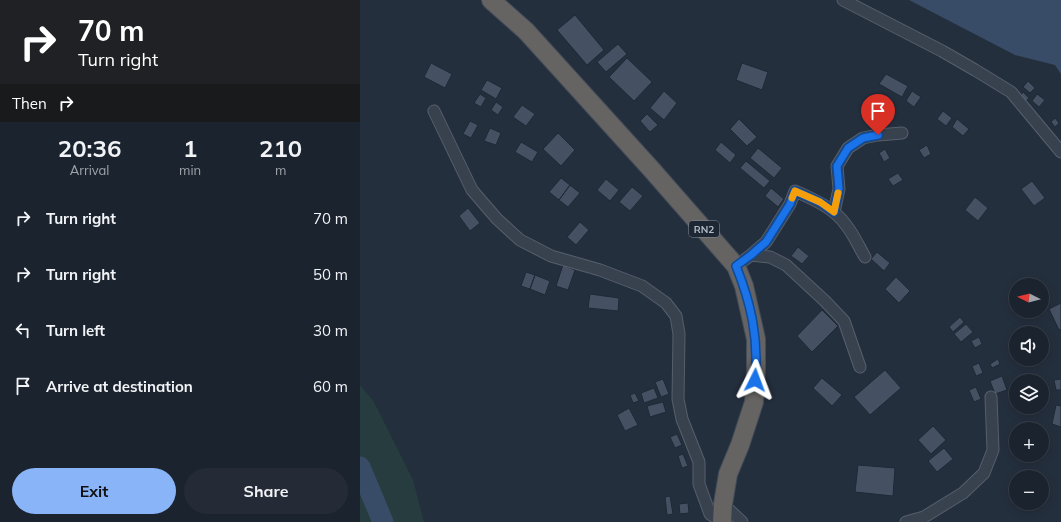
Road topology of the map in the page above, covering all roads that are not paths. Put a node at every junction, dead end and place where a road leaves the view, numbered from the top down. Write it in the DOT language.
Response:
graph roads {
  1 [pos="491,0"];
  2 [pos="843,0"];
  3 [pos="434,111"];
  4 [pos="902,133"];
  5 [pos="1061,152"];
  6 [pos="834,212"];
  7 [pos="751,255"];
  8 [pos="865,257"];
  9 [pos="736,266"];
  10 [pos="860,366"];
  11 [pos="991,397"];
  12 [pos="723,504"];
  13 [pos="722,522"];
  14 [pos="742,522"];
  15 [pos="906,522"];
  1 -- 9 [label="highway, RN2"];
  2 -- 5 [label="street"];
  3 -- 13 [label="street"];
  4 -- 6 [label="street"];
  6 -- 7 [label="street"];
  6 -- 8 [label="street"];
  7 -- 9 [label="street"];
  7 -- 10 [label="street"];
  9 -- 12 [label="highway, RN2"];
  11 -- 15 [label="street"];
  12 -- 13 [label="highway, RN2"];
  12 -- 14 [label="street"];
}
